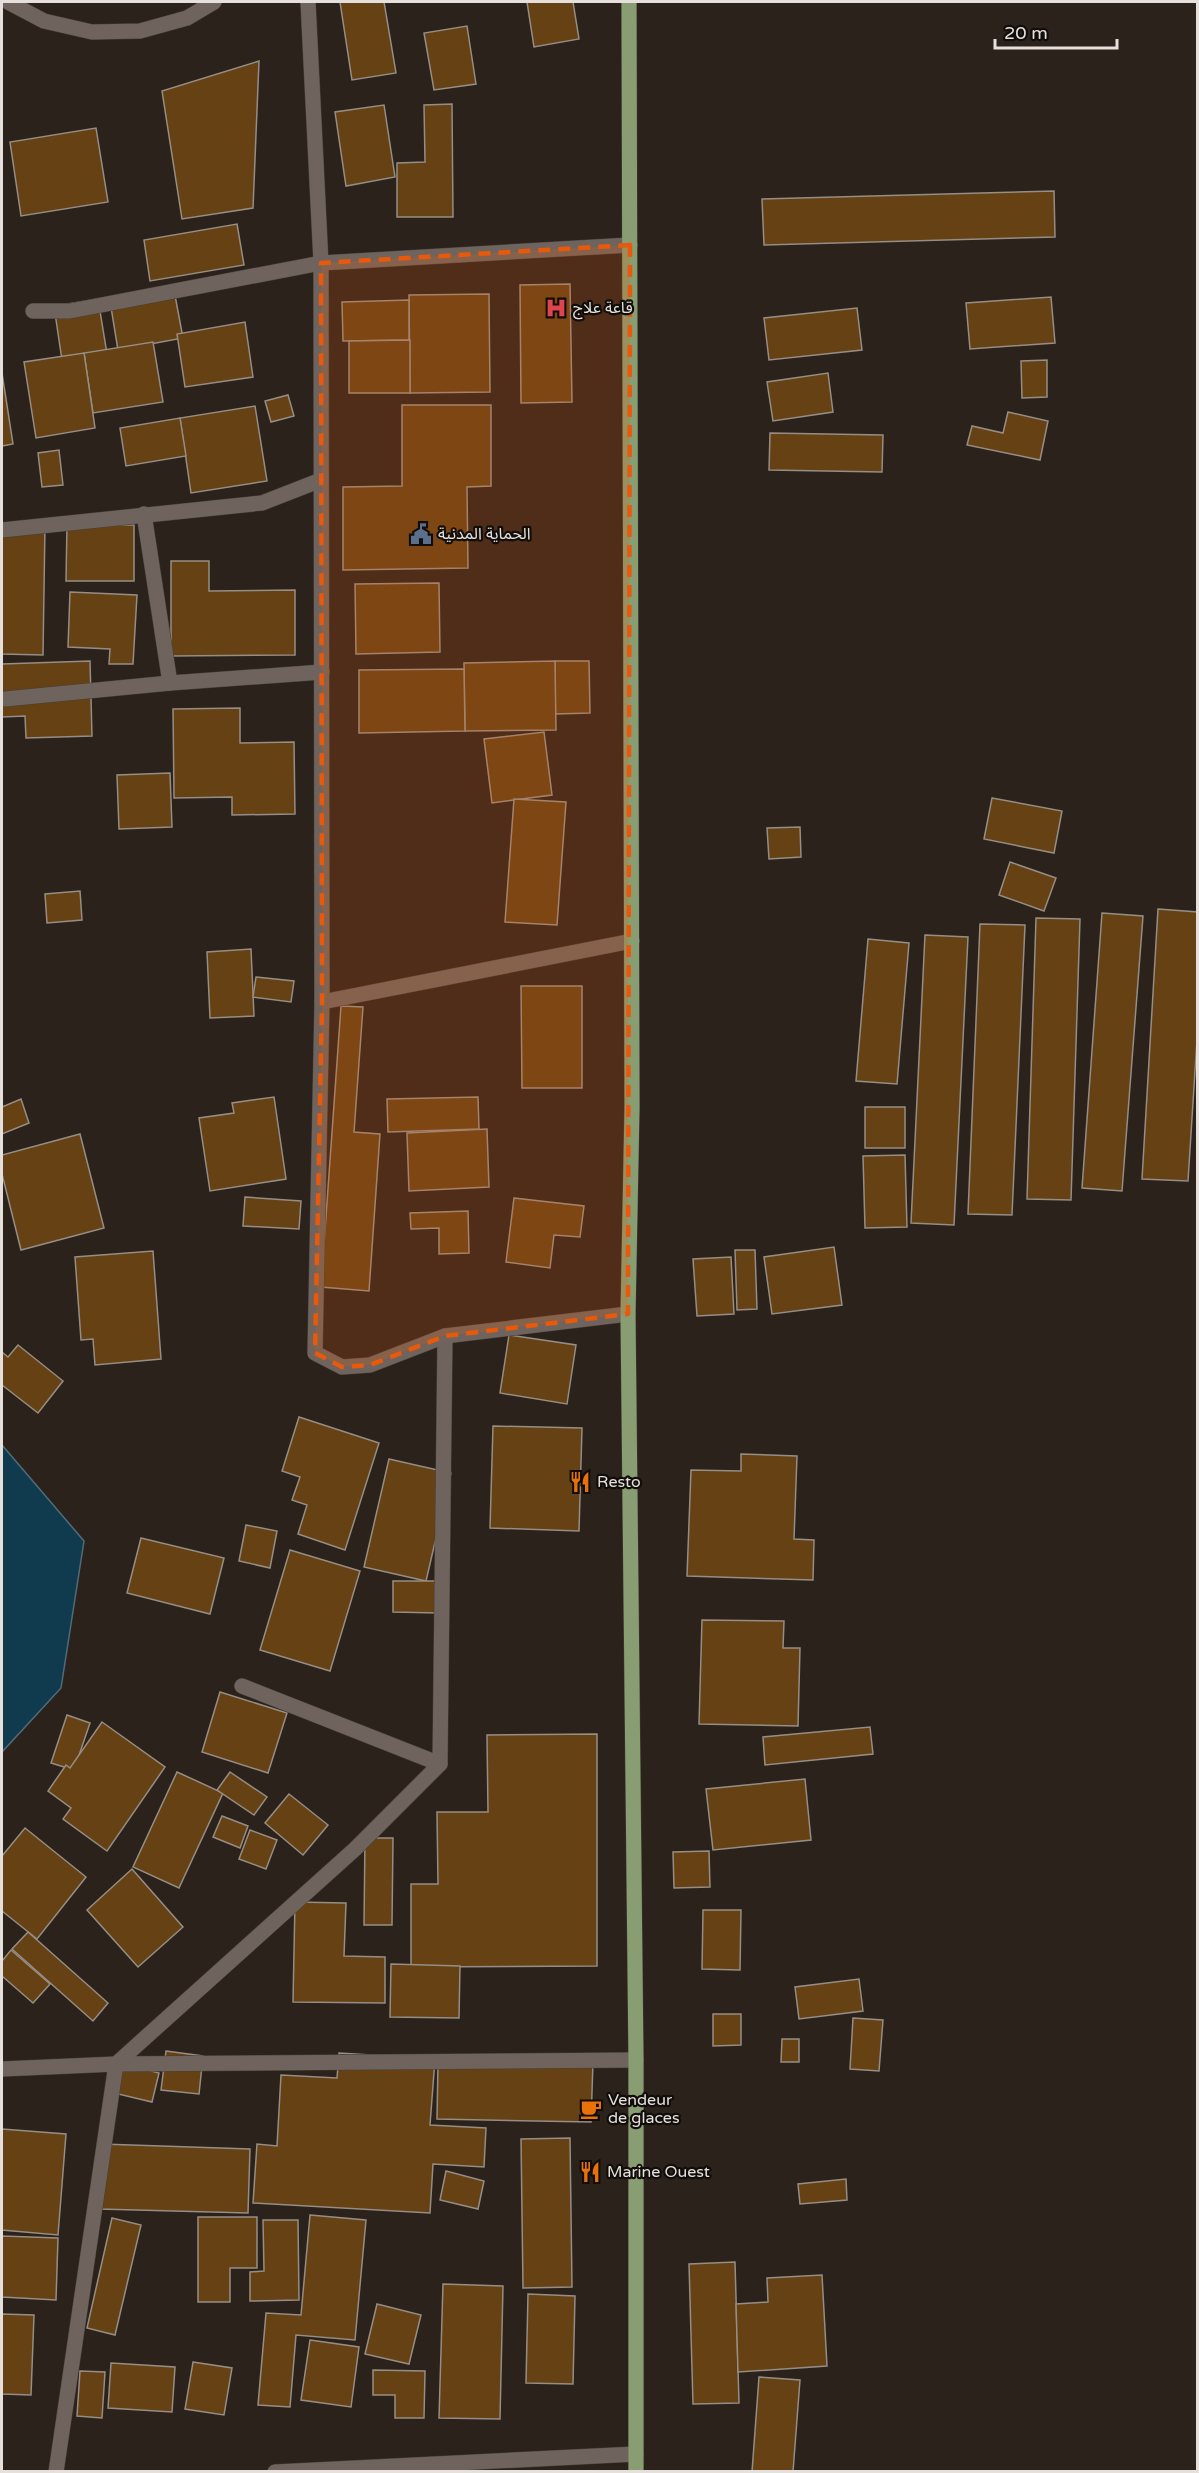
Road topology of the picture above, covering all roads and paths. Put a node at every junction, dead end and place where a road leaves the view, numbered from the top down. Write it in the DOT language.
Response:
graph roads {
  1 [pos="8,2"];
  2 [pos="214,2"];
  3 [pos="308,2"];
  4 [pos="629,2"];
  5 [pos="630,245"];
  6 [pos="321,263"];
  7 [pos="33,311"];
  8 [pos="321,480"];
  9 [pos="144,514"];
  10 [pos="2,530"];
  11 [pos="322,672"];
  12 [pos="170,683"];
  13 [pos="4,699"];
  14 [pos="632,940"];
  15 [pos="322,1002"];
  16 [pos="628,1314"];
  17 [pos="445,1336"];
  18 [pos="242,1686"];
  19 [pos="440,1764"];
  20 [pos="636,2060"];
  21 [pos="116,2064"];
  22 [pos="2,2069"];
  23 [pos="636,2454"];
  24 [pos="56,2472"];
  25 [pos="275,2472"];
  26 [pos="636,2472"];
  1 -- 2 [label="street"];
  3 -- 6 [label="street"];
  4 -- 5 [label="main road"];
  5 -- 6 [label="street"];
  5 -- 14 [label="main road"];
  6 -- 7 [label="street"];
  6 -- 8 [label="street"];
  8 -- 9 [label="street"];
  8 -- 11 [label="street"];
  9 -- 10 [label="street"];
  9 -- 12 [label="street"];
  11 -- 12 [label="street"];
  11 -- 15 [label="street"];
  12 -- 13 [label="street"];
  14 -- 15 [label="street"];
  14 -- 16 [label="main road"];
  15 -- 17 [label="street"];
  16 -- 17 [label="street"];
  16 -- 20 [label="main road"];
  17 -- 19 [label="street"];
  18 -- 19 [label="street"];
  19 -- 21 [label="street"];
  20 -- 21 [label="street"];
  20 -- 23 [label="main road"];
  21 -- 22 [label="street"];
  21 -- 24 [label="street"];
  23 -- 25 [label="street"];
  23 -- 26 [label="main road"];
}
